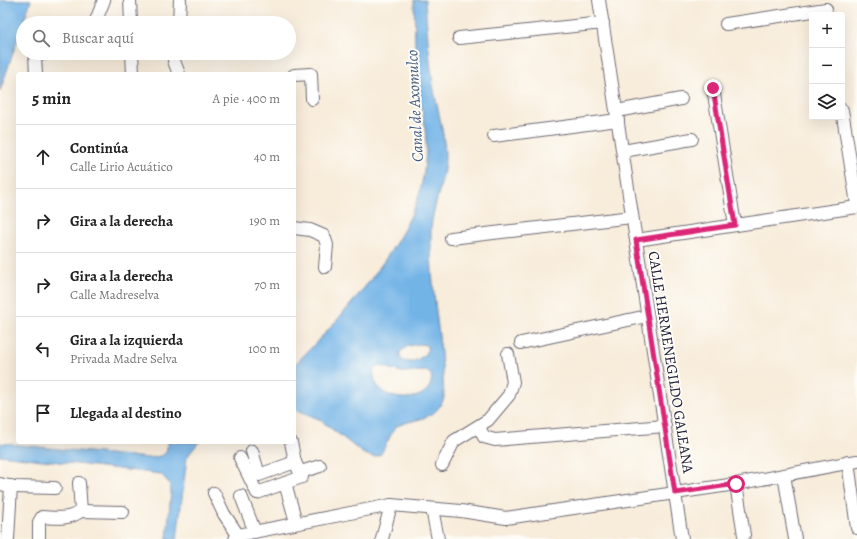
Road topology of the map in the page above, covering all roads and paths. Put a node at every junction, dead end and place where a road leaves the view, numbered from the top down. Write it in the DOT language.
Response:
graph roads {
  1 [pos="104,0"];
  2 [pos="130,0"];
  3 [pos="180,0"];
  4 [pos="599,0"];
  5 [pos="825,8"];
  6 [pos="98,16"];
  7 [pos="131,16"];
  8 [pos="179,16"];
  9 [pos="603,23"];
  10 [pos="726,24"];
  11 [pos="459,38"];
  12 [pos="35,60"];
  13 [pos="132,60"];
  14 [pos="174,60"];
  15 [pos="36,72"];
  16 [pos="133,72"];
  17 [pos="178,72"];
  18 [pos="296,75"];
  19 [pos="713,88"];
  20 [pos="312,99"];
  21 [pos="681,99"];
  22 [pos="618,115"];
  23 [pos="844,120"];
  24 [pos="494,136"];
  25 [pos="692,139"];
  26 [pos="623,151"];
  27 [pos="857,204"];
  28 [pos="857,207"];
  29 [pos="632,217"];
  30 [pos="735,225"];
  31 [pos="296,228"];
  32 [pos="451,238"];
  33 [pos="636,240"];
  34 [pos="325,267"];
  35 [pos="647,316"];
  36 [pos="522,342"];
  37 [pos="508,354"];
  38 [pos="665,426"];
  39 [pos="479,427"];
  40 [pos="292,444"];
  41 [pos="252,451"];
  42 [pos="240,458"];
  43 [pos="852,462"];
  44 [pos="442,465"];
  45 [pos="320,466"];
  46 [pos="298,467"];
  47 [pos="784,475"];
  48 [pos="79,483"];
  49 [pos="285,483"];
  50 [pos="736,484"];
  51 [pos="5,485"];
  52 [pos="55,488"];
  53 [pos="214,493"];
  54 [pos="675,493"];
  55 [pos="241,496"];
  56 [pos="391,505"];
  57 [pos="432,509"];
  58 [pos="81,511"];
  59 [pos="123,512"];
  60 [pos="296,522"];
  61 [pos="857,528"];
  62 [pos="255,532"];
  63 [pos="6,535"];
  64 [pos="744,535"];
  65 [pos="236,537"];
  66 [pos="39,539"];
  67 [pos="382,539"];
  68 [pos="438,539"];
  69 [pos="682,539"];
  70 [pos="795,539"];
  1 -- 6 [label="street"];
  2 -- 7 [label="street"];
  3 -- 8 [label="street"];
  4 -- 9 [label="street, CALLE HERMENEGILDO GALEANA"];
  5 -- 10 [label="street"];
  9 -- 11 [label="street"];
  9 -- 22 [label="street, CALLE HERMENEGILDO GALEANA"];
  12 -- 15 [label="street"];
  13 -- 16 [label="street"];
  14 -- 17 [label="street"];
  18 -- 20 [label="street"];
  19 -- 30 [label="street"];
  21 -- 22 [label="street"];
  22 -- 24 [label="street"];
  22 -- 26 [label="street, CALLE HERMENEGILDO GALEANA"];
  23 -- 27 [label="street"];
  25 -- 26 [label="street"];
  26 -- 29 [label="street, CALLE HERMENEGILDO GALEANA"];
  28 -- 30 [label="street"];
  29 -- 32 [label="street"];
  29 -- 33 [label="street, CALLE HERMENEGILDO GALEANA"];
  30 -- 33 [label="street"];
  31 -- 34 [label="street"];
  33 -- 35 [label="street, CALLE HERMENEGILDO GALEANA"];
  35 -- 36 [label="street"];
  35 -- 38 [label="street, CALLE HERMENEGILDO GALEANA"];
  37 -- 39 [label="street"];
  38 -- 39 [label="street"];
  38 -- 54 [label="street, CALLE HERMENEGILDO GALEANA"];
  39 -- 44 [label="street"];
  40 -- 46 [label="street"];
  41 -- 46 [label="street"];
  42 -- 49 [label="street"];
  43 -- 47 [label="street"];
  43 -- 61 [label="street"];
  45 -- 46 [label="street"];
  46 -- 49 [label="street"];
  47 -- 50 [label="street"];
  47 -- 70 [label="street"];
  48 -- 58 [label="street"];
  49 -- 60 [label="street"];
  50 -- 54 [label="street"];
  50 -- 64 [label="street"];
  51 -- 52 [label="street"];
  51 -- 63 [label="street"];
  53 -- 65 [label="street"];
  54 -- 57 [label="street"];
  54 -- 69 [label="street, CALLE HERMENEGILDO GALEANA"];
  55 -- 62 [label="street"];
  56 -- 57 [label="street"];
  56 -- 60 [label="street"];
  56 -- 67 [label="street"];
  57 -- 68 [label="street"];
  58 -- 59 [label="street"];
  58 -- 66 [label="street"];
  60 -- 62 [label="street"];
  62 -- 65 [label="street"];
}
